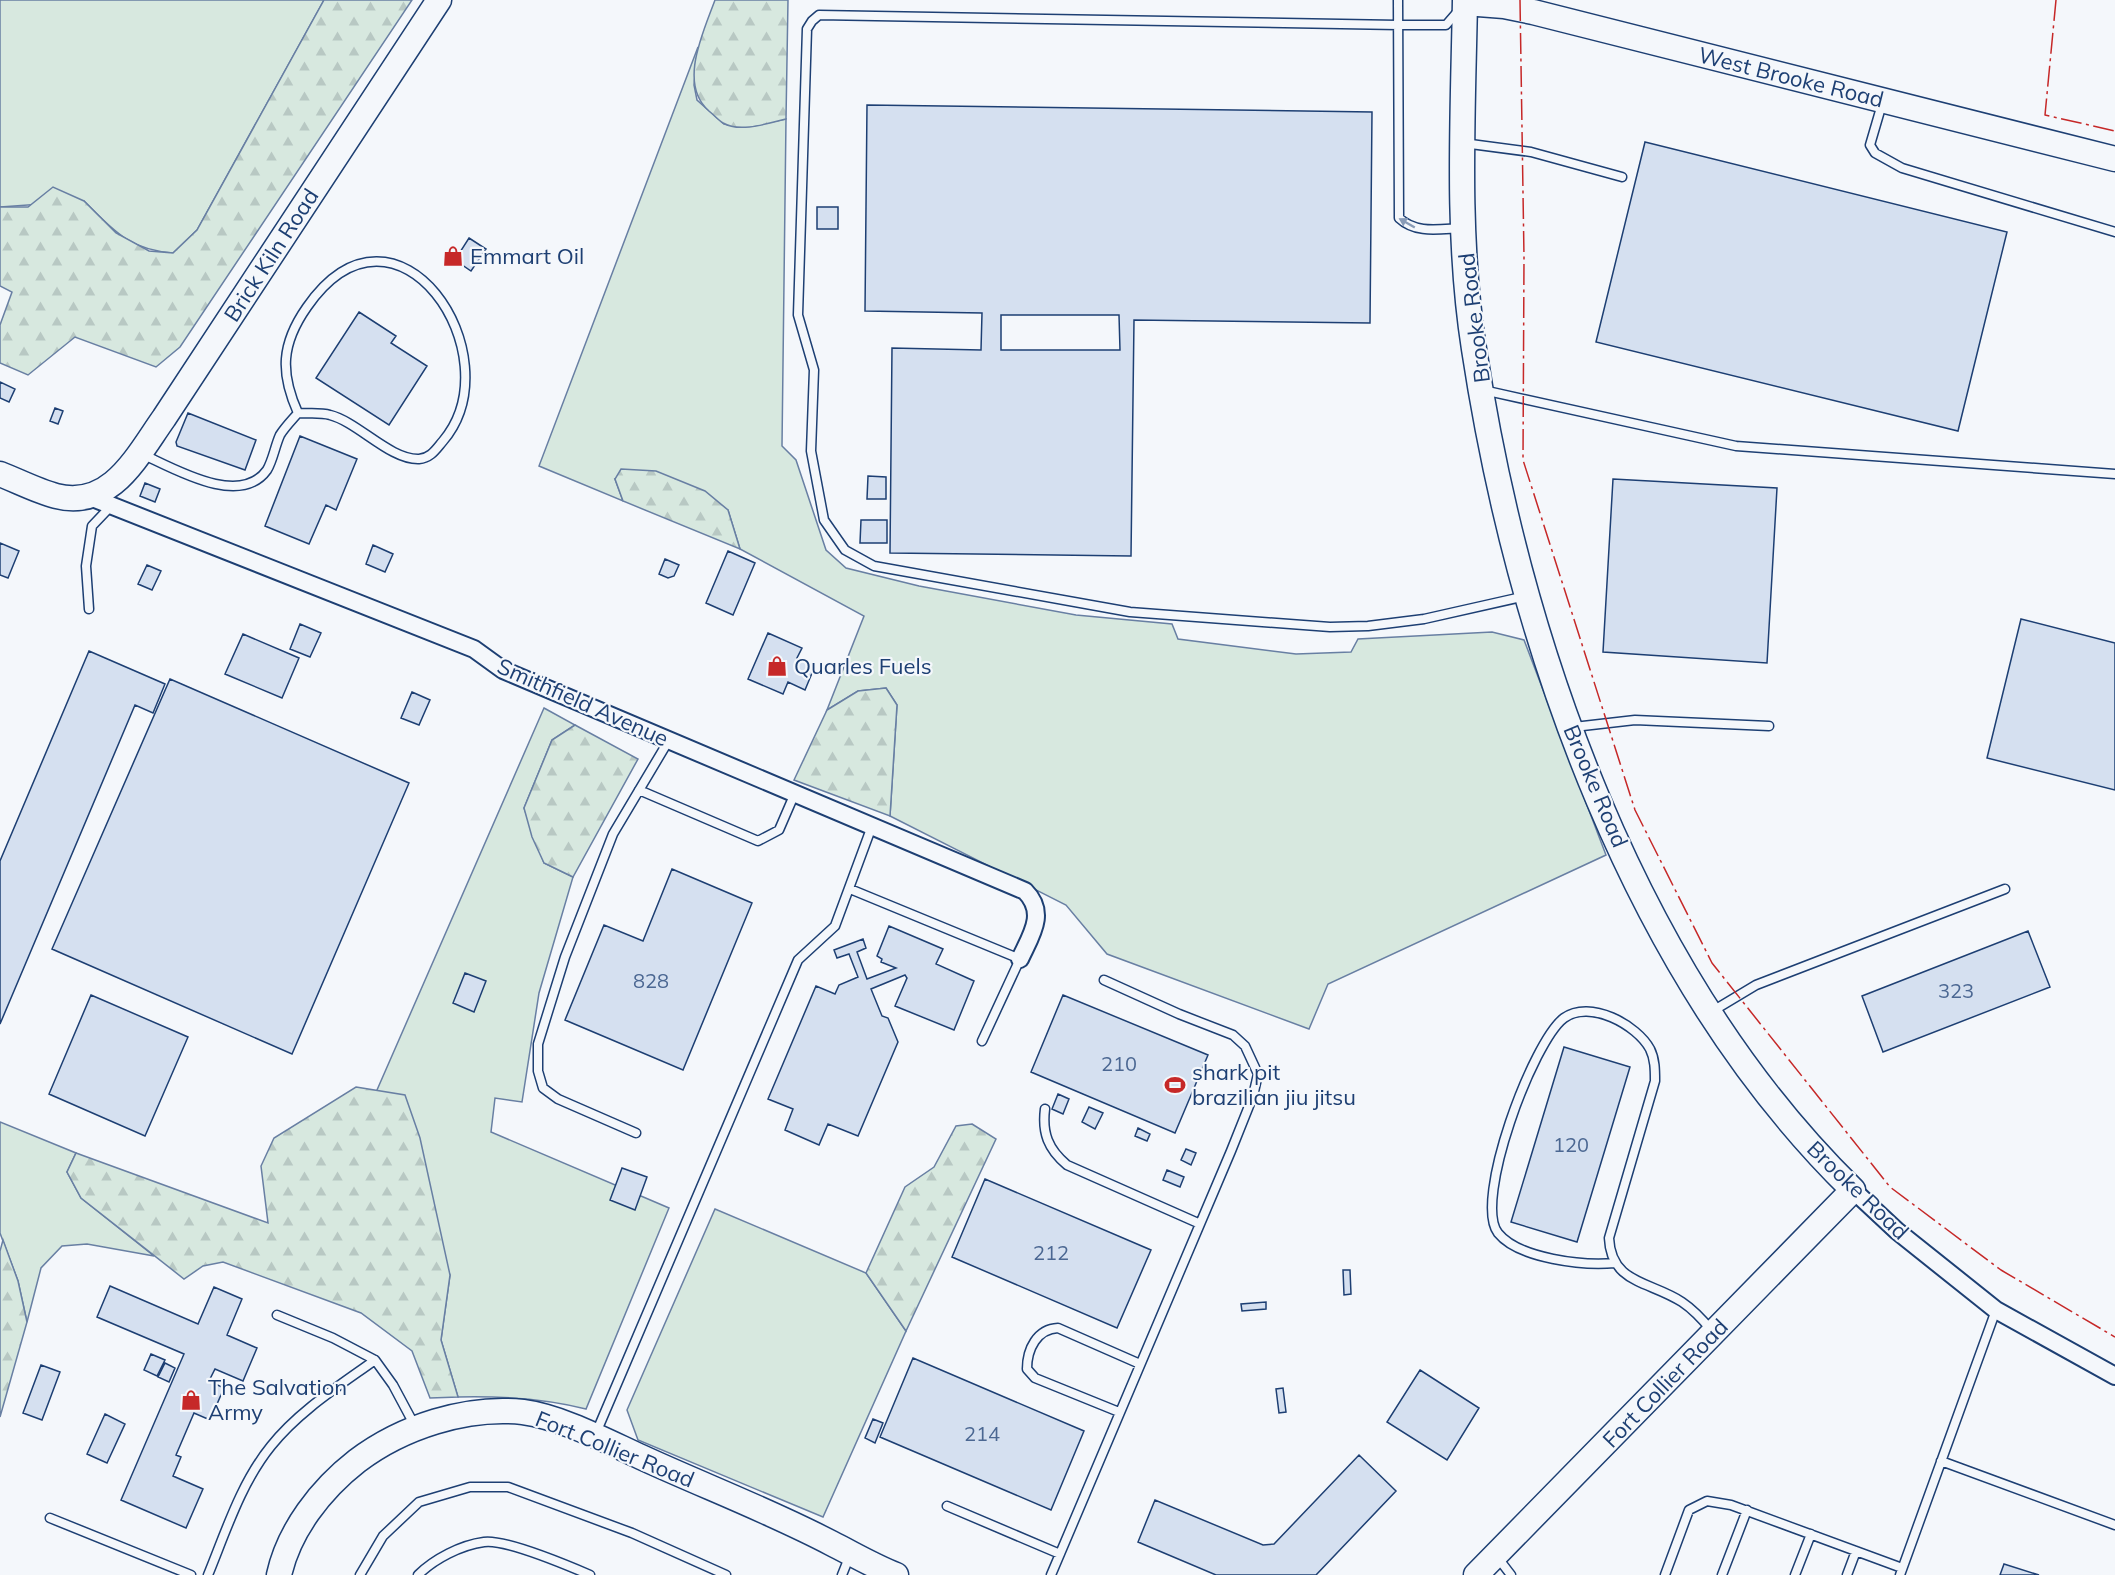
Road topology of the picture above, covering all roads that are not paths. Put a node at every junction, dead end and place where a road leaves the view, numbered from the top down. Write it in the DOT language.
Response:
graph roads {
  1 [pos="439,0"];
  2 [pos="1398,0"];
  3 [pos="1465,2"];
  4 [pos="1398,25"];
  5 [pos="1883,100"];
  6 [pos="1462,143"];
  7 [pos="2115,159"];
  8 [pos="1622,177"];
  9 [pos="1464,228"];
  10 [pos="2115,232"];
  11 [pos="1482,390"];
  12 [pos="298,413"];
  13 [pos="139,453"];
  14 [pos="0,474"];
  15 [pos="2115,474"];
  16 [pos="101,501"];
  17 [pos="1529,595"];
  18 [pos="89,609"];
  19 [pos="1769,726"];
  20 [pos="1570,727"];
  21 [pos="669,741"];
  22 [pos="639,790"];
  23 [pos="795,793"];
  24 [pos="872,826"];
  25 [pos="850,889"];
  26 [pos="2005,889"];
  27 [pos="1020,959"];
  28 [pos="1104,980"];
  29 [pos="1711,1012"];
  30 [pos="982,1041"];
  31 [pos="1045,1109"];
  32 [pos="636,1133"];
  33 [pos="1853,1190"];
  34 [pos="1198,1223"];
  35 [pos="1615,1263"];
  36 [pos="1996,1310"];
  37 [pos="277,1315"];
  38 [pos="1714,1334"];
  39 [pos="375,1360"];
  40 [pos="1140,1364"];
  41 [pos="2115,1376"];
  42 [pos="1119,1412"];
  43 [pos="416,1428"];
  44 [pos="595,1436"];
  45 [pos="1941,1461"];
  46 [pos="947,1506"];
  47 [pos="1747,1510"];
  48 [pos="50,1518"];
  49 [pos="2115,1525"];
  50 [pos="1810,1534"];
  51 [pos="1856,1551"];
  52 [pos="1060,1554"];
  53 [pos="1496,1555"];
  54 [pos="846,1565"];
  55 [pos="1901,1572"];
  56 [pos="191,1575"];
  57 [pos="208,1575"];
  58 [pos="279,1575"];
  59 [pos="360,1575"];
  60 [pos="418,1575"];
  61 [pos="590,1575"];
  62 [pos="726,1575"];
  63 [pos="896,1575"];
  64 [pos="1051,1575"];
  65 [pos="1476,1575"];
  66 [pos="1511,1575"];
  67 [pos="1665,1575"];
  68 [pos="1722,1575"];
  69 [pos="1795,1575"];
  70 [pos="1847,1575"];
  1 -- 13 [label="street, Brick Kiln Road"];
  2 -- 4 [label="lane"];
  3 -- 4 [label="lane"];
  3 -- 5 [label="street, West Brooke Road"];
  3 -- 6 [label="street, Brooke Road"];
  9 -- 4 [label="lane, one-way"];
  4 -- 17 [label="lane"];
  5 -- 7 [label="street, West Brooke Road"];
  5 -- 10 [label="lane"];
  6 -- 8 [label="lane"];
  6 -- 9 [label="street, Brooke Road"];
  9 -- 11 [label="street, Brooke Road"];
  11 -- 15 [label="lane"];
  11 -- 17 [label="street, Brooke Road"];
  12 -- 12 [label="lane"];
  12 -- 13 [label="lane"];
  13 -- 16 [label="street, Brick Kiln Road"];
  14 -- 16 [label="street, Smithfield Avenue"];
  16 -- 18 [label="lane"];
  16 -- 21 [label="street, Smithfield Avenue"];
  17 -- 20 [label="street, Brooke Road"];
  19 -- 20 [label="lane"];
  20 -- 29 [label="street, Brooke Road"];
  21 -- 22 [label="lane"];
  21 -- 23 [label="street, Smithfield Avenue"];
  22 -- 23 [label="lane"];
  22 -- 32 [label="lane"];
  23 -- 24 [label="street, Smithfield Avenue"];
  24 -- 25 [label="lane"];
  24 -- 27 [label="street, Smithfield Avenue"];
  25 -- 27 [label="lane"];
  25 -- 44 [label="lane"];
  26 -- 29 [label="lane"];
  27 -- 30 [label="lane"];
  28 -- 34 [label="lane"];
  29 -- 33 [label="street, Brooke Road"];
  31 -- 34 [label="lane"];
  33 -- 36 [label="street, Brooke Road"];
  33 -- 38 [label="street, Fort Collier Road"];
  34 -- 40 [label="lane"];
  35 -- 35 [label="lane"];
  35 -- 38 [label="lane"];
  36 -- 41 [label="street, Brooke Road"];
  36 -- 45 [label="lane"];
  37 -- 39 [label="lane"];
  38 -- 53 [label="street, Fort Collier Road"];
  39 -- 43 [label="lane"];
  39 -- 57 [label="lane"];
  40 -- 42 [label="lane"];
  40 -- 42 [label="lane"];
  42 -- 52 [label="lane"];
  43 -- 44 [label="street, Fort Collier Road"];
  43 -- 58 [label="street, Fort Collier Road"];
  44 -- 54 [label="street, Fort Collier Road"];
  45 -- 49 [label="lane"];
  45 -- 55 [label="lane"];
  46 -- 52 [label="lane"];
  47 -- 50 [label="lane"];
  47 -- 67 [label="lane"];
  47 -- 68 [label="lane"];
  48 -- 56 [label="lane"];
  50 -- 51 [label="lane"];
  50 -- 69 [label="lane"];
  51 -- 55 [label="lane"];
  51 -- 70 [label="lane"];
  52 -- 64 [label="lane"];
  53 -- 65 [label="street, Fort Collier Road"];
  53 -- 66 [label="lane"];
  54 -- 63 [label="street, Fort Collier Road"];
  59 -- 62 [label="lane"];
  60 -- 61 [label="lane"];
}
